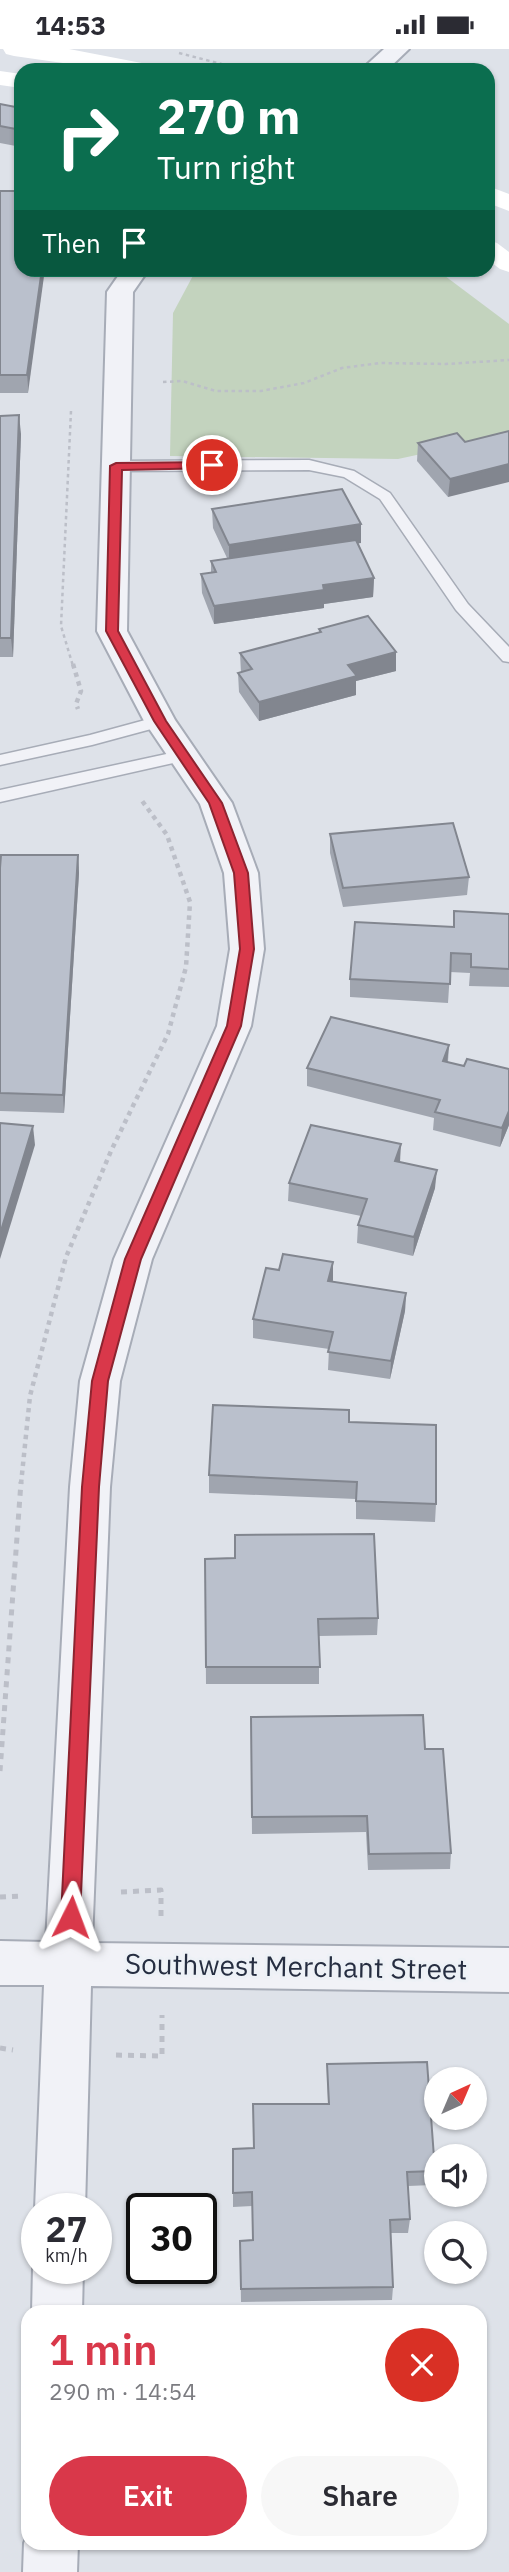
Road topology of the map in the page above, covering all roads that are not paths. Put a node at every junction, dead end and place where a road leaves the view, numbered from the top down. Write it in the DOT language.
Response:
graph roads {
  1 [pos="14,49"];
  2 [pos="398,49"];
  3 [pos="112,63"];
  4 [pos="381,63"];
  5 [pos="495,253"];
  6 [pos="509,264"];
  7 [pos="131,277"];
  8 [pos="116,466"];
  9 [pos="509,657"];
  10 [pos="160,721"];
  11 [pos="185,755"];
  12 [pos="0,760"];
  13 [pos="0,796"];
  14 [pos="68,1962"];
  15 [pos="0,1963"];
  16 [pos="509,1970"];
  17 [pos="61,2193"];
  18 [pos="58,2284"];
  19 [pos="57,2305"];
  20 [pos="51,2550"];
  21 [pos="50,2572"];
  1 -- 3 [label="main road"];
  2 -- 4 [label="street"];
  5 -- 6 [label="main road"];
  7 -- 8 [label="street"];
  8 -- 9 [label="lane"];
  8 -- 10 [label="street"];
  10 -- 11 [label="street"];
  10 -- 12 [label="lane"];
  11 -- 13 [label="lane"];
  11 -- 14 [label="street"];
  14 -- 15 [label="street, Southwest Merchant Street"];
  14 -- 16 [label="street, Southwest Merchant Street"];
  14 -- 17 [label="street"];
  18 -- 19 [label="street"];
  20 -- 21 [label="street"];
}
